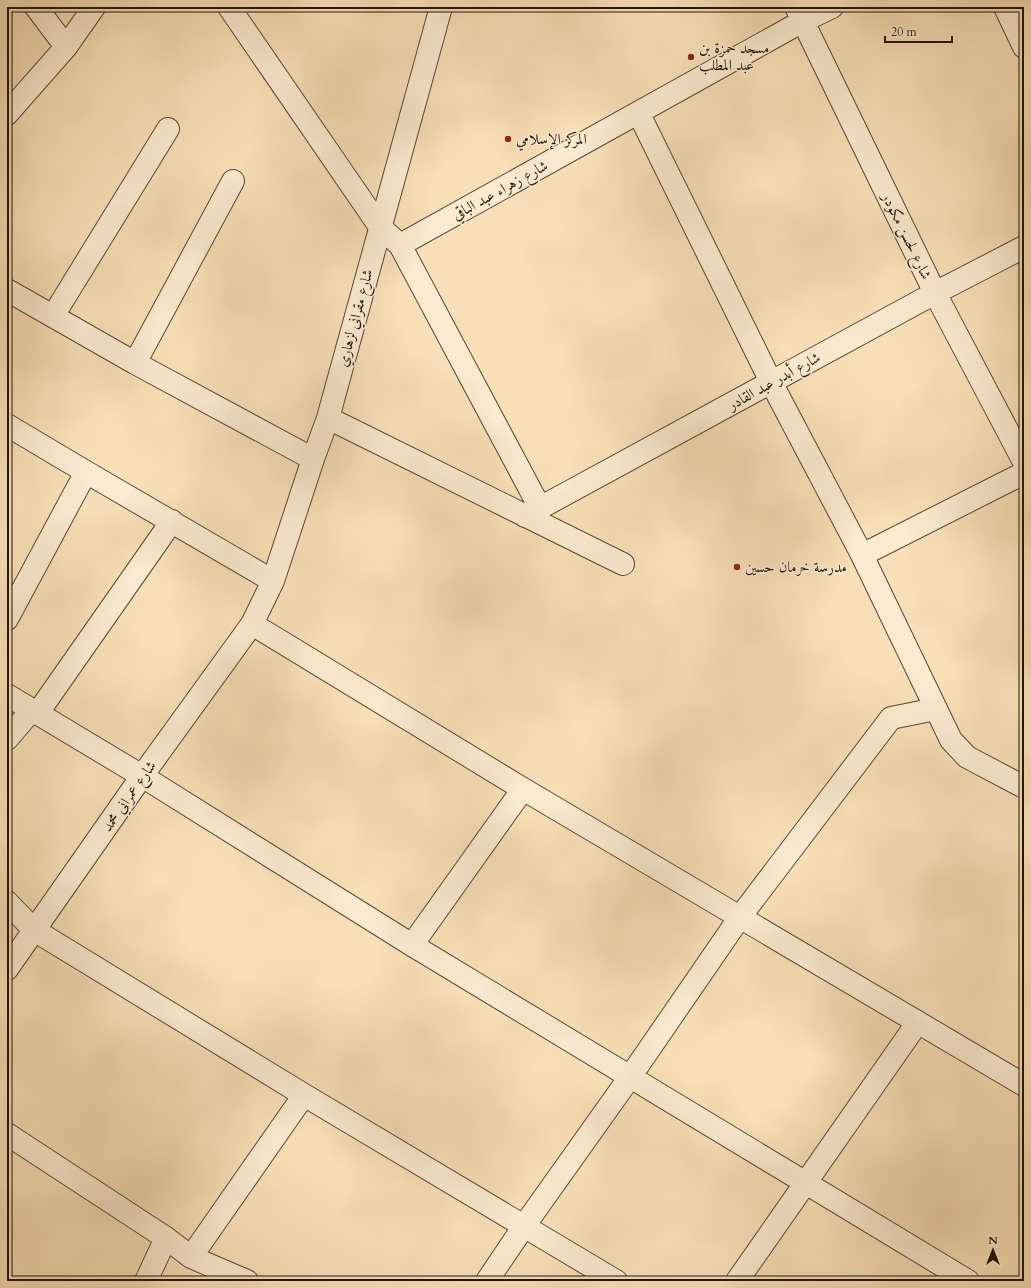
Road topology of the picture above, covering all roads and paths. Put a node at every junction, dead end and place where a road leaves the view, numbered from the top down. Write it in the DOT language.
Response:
graph roads {
  1 [pos="36,7"];
  2 [pos="94,7"];
  3 [pos="229,7"];
  4 [pos="441,7"];
  5 [pos="832,7"];
  6 [pos="1005,7"];
  7 [pos="800,14"];
  8 [pos="66,47"];
  9 [pos="1024,47"];
  10 [pos="7,112"];
  11 [pos="639,114"];
  12 [pos="168,129"];
  13 [pos="233,180"];
  14 [pos="380,227"];
  15 [pos="400,245"];
  16 [pos="1024,247"];
  17 [pos="7,290"];
  18 [pos="935,293"];
  19 [pos="53,316"];
  20 [pos="135,363"];
  21 [pos="771,382"];
  22 [pos="328,418"];
  23 [pos="7,424"];
  24 [pos="313,459"];
  25 [pos="1024,462"];
  26 [pos="86,472"];
  27 [pos="1024,473"];
  28 [pos="532,512"];
  29 [pos="172,521"];
  30 [pos="862,555"];
  31 [pos="623,564"];
  32 [pos="274,581"];
  33 [pos="7,619"];
  34 [pos="252,624"];
  35 [pos="7,696"];
  36 [pos="936,710"];
  37 [pos="34,713"];
  38 [pos="7,739"];
  39 [pos="142,776"];
  40 [pos="1024,787"];
  41 [pos="523,789"];
  42 [pos="7,902"];
  43 [pos="740,917"];
  44 [pos="34,930"];
  45 [pos="412,945"];
  46 [pos="7,968"];
  47 [pos="918,1022"];
  48 [pos="630,1077"];
  49 [pos="1024,1085"];
  50 [pos="304,1095"];
  51 [pos="7,1134"];
  52 [pos="806,1184"];
  53 [pos="524,1226"];
  54 [pos="166,1238"];
  55 [pos="191,1257"];
  56 [pos="146,1281"];
  57 [pos="247,1281"];
  58 [pos="488,1281"];
  59 [pos="616,1281"];
  60 [pos="737,1281"];
  61 [pos="968,1281"];
  1 -- 8 [label="street"];
  2 -- 8 [label="street"];
  3 -- 14 [label="street"];
  4 -- 14 [label="street, شارع مقراني لزهاري"];
  5 -- 7 [label="street, شارع زهراء عبد الباقي"];
  6 -- 9 [label="street"];
  7 -- 11 [label="street, شارع زهراء عبد الباقي"];
  7 -- 18 [label="street, شارع لحسن مكودر"];
  8 -- 10 [label="street"];
  11 -- 15 [label="street, شارع زهراء عبد الباقي"];
  11 -- 21 [label="street"];
  12 -- 19 [label="street"];
  13 -- 20 [label="street"];
  14 -- 15 [label="street"];
  14 -- 22 [label="street, شارع مقراني لزهاري"];
  15 -- 28 [label="street"];
  16 -- 18 [label="street, شارع أبدر عبد القادر"];
  17 -- 19 [label="street"];
  18 -- 21 [label="street, شارع أبدر عبد القادر"];
  18 -- 25 [label="street, شارع لحسن مكودر"];
  19 -- 20 [label="street"];
  20 -- 24 [label="street"];
  21 -- 28 [label="street, شارع أبدر عبد القادر"];
  21 -- 30 [label="street"];
  22 -- 24 [label="street, شارع مقراني لزهاري"];
  22 -- 28 [label="street"];
  23 -- 26 [label="street"];
  24 -- 32 [label="street, شارع مقراني لزهاري"];
  26 -- 29 [label="street"];
  26 -- 33 [label="street"];
  27 -- 30 [label="street"];
  28 -- 31 [label="street"];
  29 -- 32 [label="street"];
  29 -- 37 [label="street"];
  30 -- 36 [label="street"];
  32 -- 34 [label="street, شارع مقراني لزهاري"];
  34 -- 39 [label="street, شارع عمراني محمد"];
  34 -- 41 [label="street"];
  35 -- 37 [label="street"];
  36 -- 40 [label="street"];
  36 -- 43 [label="street"];
  37 -- 38 [label="street"];
  37 -- 39 [label="street"];
  39 -- 44 [label="street, شارع عمراني محمد"];
  39 -- 45 [label="street"];
  41 -- 43 [label="street"];
  41 -- 45 [label="street"];
  42 -- 44 [label="street"];
  43 -- 47 [label="street"];
  43 -- 48 [label="street"];
  44 -- 46 [label="street, شارع عمراني محمد"];
  44 -- 50 [label="street"];
  45 -- 48 [label="street"];
  47 -- 49 [label="street"];
  47 -- 52 [label="street"];
  48 -- 52 [label="street"];
  48 -- 53 [label="street"];
  50 -- 53 [label="street"];
  50 -- 55 [label="street"];
  51 -- 54 [label="street"];
  52 -- 60 [label="street"];
  52 -- 61 [label="street"];
  53 -- 58 [label="street"];
  53 -- 59 [label="street"];
  54 -- 55 [label="street"];
  54 -- 56 [label="street"];
  55 -- 57 [label="street"];
}
